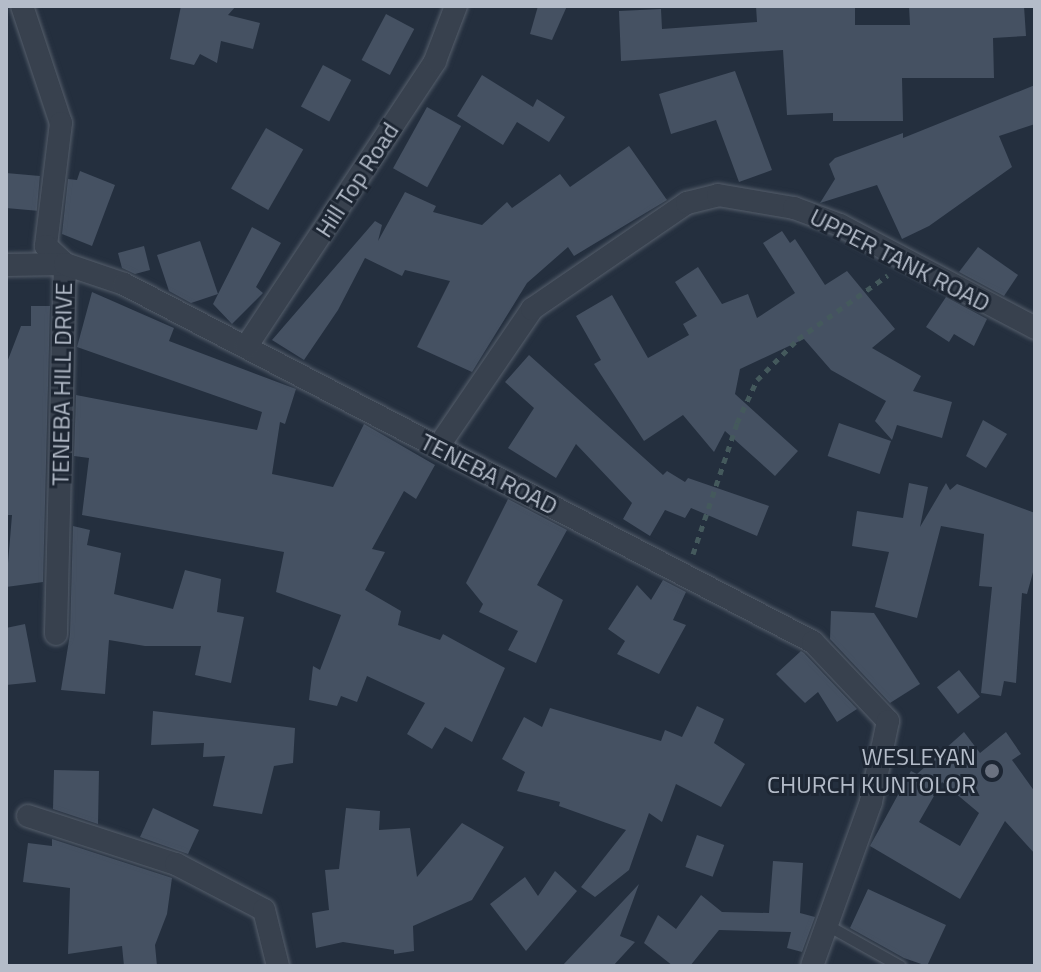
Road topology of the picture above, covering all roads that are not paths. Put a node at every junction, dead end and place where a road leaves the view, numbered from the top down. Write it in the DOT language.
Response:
graph roads {
  1 [pos="22,6"];
  2 [pos="456,6"];
  3 [pos="65,264"];
  4 [pos="6,265"];
  5 [pos="1035,328"];
  6 [pos="246,347"];
  7 [pos="438,447"];
  8 [pos="56,634"];
  9 [pos="28,816"];
  10 [pos="827,925"];
  11 [pos="278,966"];
  12 [pos="812,966"];
  13 [pos="900,966"];
  1 -- 3 [label="street, TENEBA HILL DRIVE"];
  2 -- 6 [label="street, Hill Top Road"];
  3 -- 4 [label="street, TENEBA ROAD"];
  3 -- 6 [label="street, TENEBA ROAD"];
  3 -- 8 [label="street, TENEBA HILL DRIVE"];
  5 -- 7 [label="street, UPPER TANK ROAD"];
  6 -- 7 [label="street, TENEBA ROAD"];
  7 -- 10 [label="street, TENEBA ROAD"];
  9 -- 11 [label="street"];
  10 -- 12 [label="street"];
  10 -- 13 [label="lane"];
}
